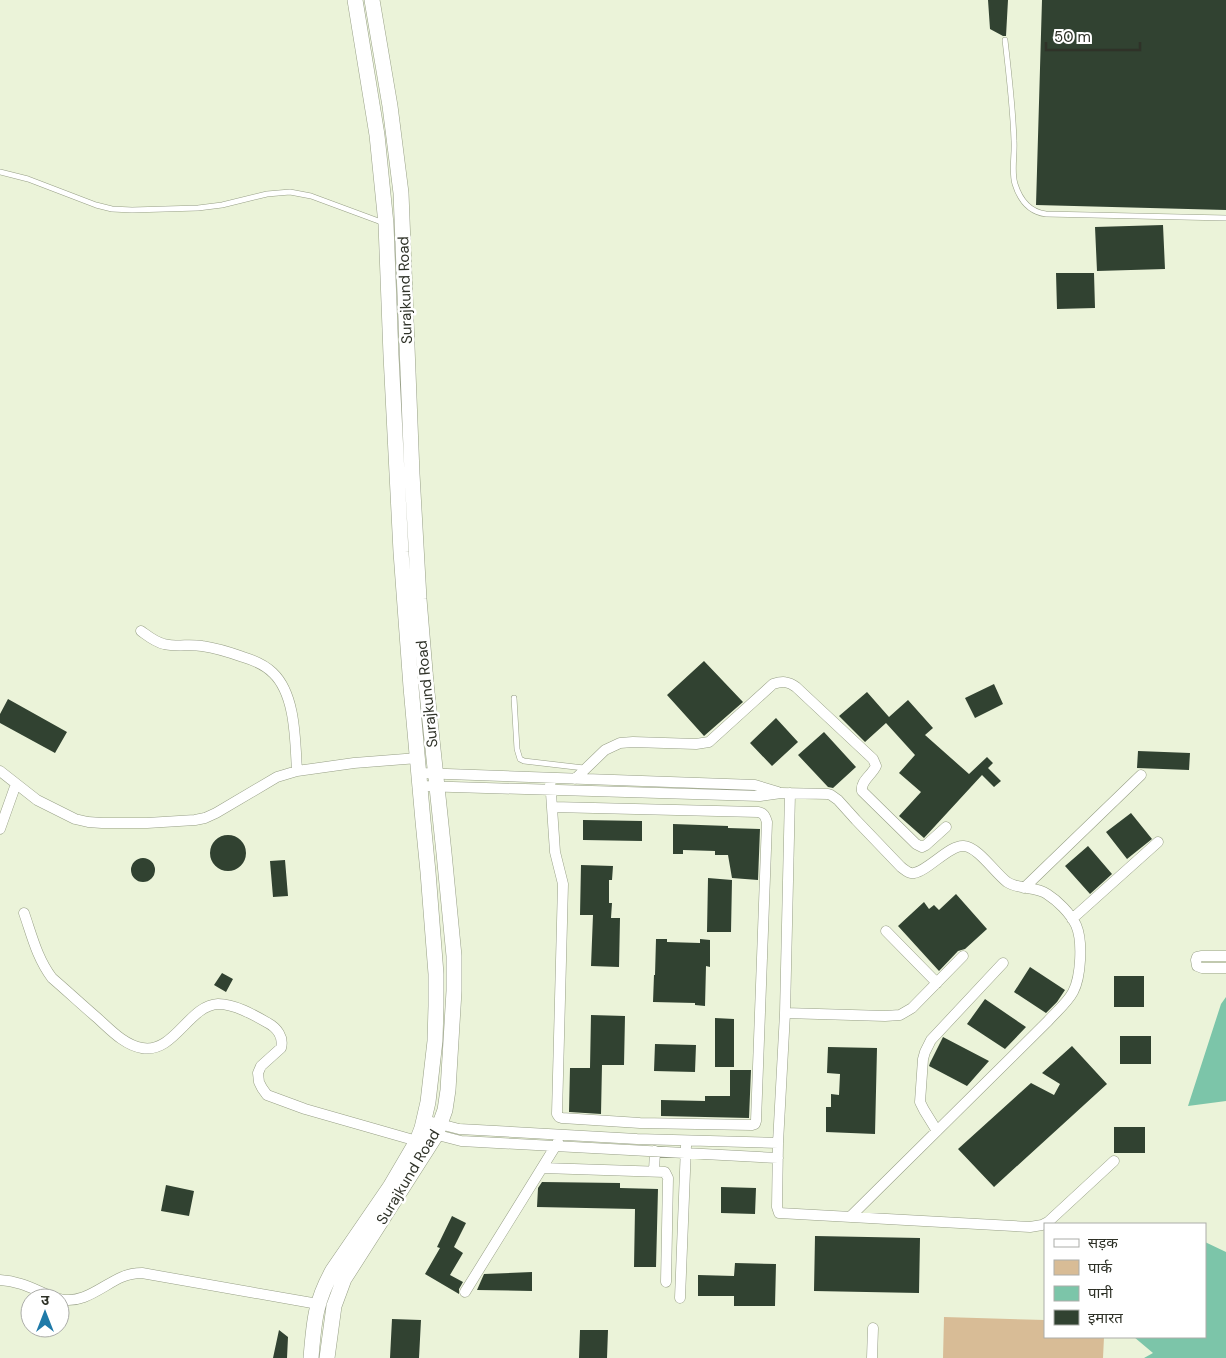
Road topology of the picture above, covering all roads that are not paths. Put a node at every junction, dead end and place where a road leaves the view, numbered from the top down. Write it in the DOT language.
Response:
graph roads {
  1 [pos="355,0"];
  2 [pos="372,0"];
  3 [pos="1005,40"];
  4 [pos="0,172"];
  5 [pos="1226,218"];
  6 [pos="386,224"];
  7 [pos="141,631"];
  8 [pos="514,698"];
  9 [pos="586,768"];
  10 [pos="0,770"];
  11 [pos="297,771"];
  12 [pos="419,773"];
  13 [pos="1141,775"];
  14 [pos="550,778"];
  15 [pos="575,779"];
  16 [pos="436,780"];
  17 [pos="16,784"];
  18 [pos="551,791"];
  19 [pos="786,793"];
  20 [pos="553,807"];
  21 [pos="946,827"];
  22 [pos="0,829"];
  23 [pos="1158,842"];
  24 [pos="1024,888"];
  25 [pos="24,913"];
  26 [pos="1072,919"];
  27 [pos="886,930"];
  28 [pos="963,956"];
  29 [pos="1226,956"];
  30 [pos="1003,963"];
  31 [pos="1226,968"];
  32 [pos="936,983"];
  33 [pos="785,1013"];
  34 [pos="640,1123"];
  35 [pos="420,1130"];
  36 [pos="438,1130"];
  37 [pos="937,1131"];
  38 [pos="562,1135"];
  39 [pos="637,1139"];
  40 [pos="686,1141"];
  41 [pos="778,1143"];
  42 [pos="557,1146"];
  43 [pos="655,1152"];
  44 [pos="686,1153"];
  45 [pos="778,1158"];
  46 [pos="1114,1161"];
  47 [pos="543,1168"];
  48 [pos="654,1171"];
  49 [pos="851,1216"];
  50 [pos="1046,1223"];
  51 [pos="1044,1224"];
  52 [pos="0,1280"];
  53 [pos="666,1282"];
  54 [pos="33,1288"];
  55 [pos="465,1292"];
  56 [pos="680,1298"];
  57 [pos="70,1300"];
  58 [pos="318,1304"];
  59 [pos="873,1328"];
  60 [pos="311,1358"];
  61 [pos="327,1358"];
  62 [pos="872,1358"];
  1 -- 6 [label="main road, Surajkund Road"];
  2 -- 16 [label="main road, Surajkund Road"];
  3 -- 5 [label="lane"];
  4 -- 6 [label="lane"];
  6 -- 12 [label="main road, Surajkund Road"];
  7 -- 11 [label="street"];
  8 -- 9 [label="lane"];
  9 -- 15 [label="street"];
  9 -- 21 [label="street"];
  10 -- 17 [label="street"];
  11 -- 12 [label="street"];
  11 -- 17 [label="street"];
  12 -- 16 [label="street"];
  12 -- 35 [label="main road, Surajkund Road"];
  13 -- 24 [label="street"];
  14 -- 15 [label="street"];
  14 -- 16 [label="street"];
  14 -- 18 [label="street"];
  15 -- 19 [label="street"];
  16 -- 18 [label="street"];
  16 -- 36 [label="main road, Surajkund Road"];
  17 -- 22 [label="street"];
  18 -- 19 [label="street"];
  18 -- 20 [label="street"];
  19 -- 24 [label="street"];
  19 -- 33 [label="street"];
  20 -- 34 [label="street"];
  20 -- 34 [label="street"];
  23 -- 26 [label="street"];
  24 -- 26 [label="street"];
  25 -- 35 [label="street"];
  26 -- 37 [label="street"];
  27 -- 32 [label="street"];
  28 -- 32 [label="street"];
  29 -- 31 [label="street"];
  30 -- 37 [label="street"];
  32 -- 33 [label="street"];
  33 -- 41 [label="street"];
  34 -- 39 [label="street"];
  35 -- 36 [label="street"];
  35 -- 58 [label="main road, Surajkund Road"];
  36 -- 38 [label="street"];
  36 -- 42 [label="street"];
  36 -- 61 [label="main road, Surajkund Road"];
  37 -- 49 [label="street"];
  38 -- 39 [label="street"];
  38 -- 42 [label="street"];
  39 -- 40 [label="street"];
  40 -- 41 [label="street"];
  40 -- 44 [label="street"];
  41 -- 45 [label="street"];
  42 -- 43 [label="street"];
  42 -- 47 [label="street"];
  43 -- 44 [label="street"];
  43 -- 48 [label="street"];
  44 -- 45 [label="street"];
  44 -- 56 [label="street"];
  45 -- 49 [label="street"];
  46 -- 50 [label="street"];
  47 -- 48 [label="street"];
  47 -- 55 [label="street"];
  48 -- 53 [label="street"];
  49 -- 51 [label="street"];
  52 -- 54 [label="street"];
  57 -- 58 [label="street"];
  58 -- 60 [label="main road, Surajkund Road"];
  59 -- 62 [label="street"];
}
